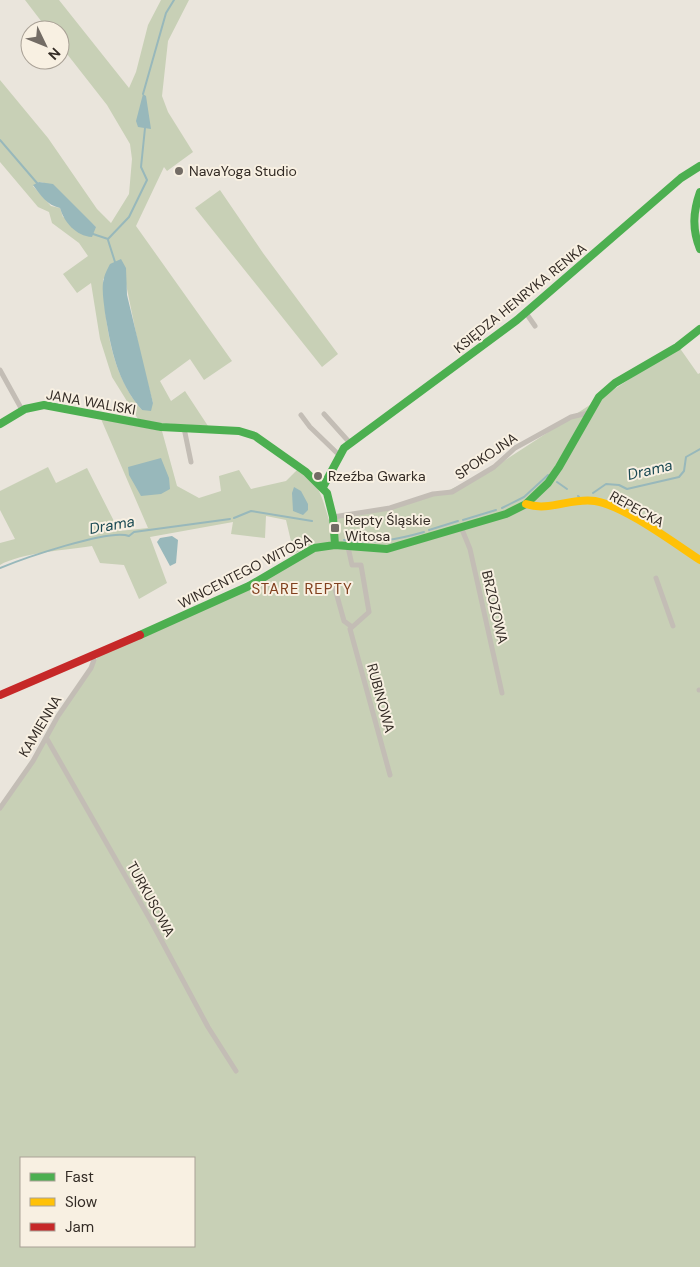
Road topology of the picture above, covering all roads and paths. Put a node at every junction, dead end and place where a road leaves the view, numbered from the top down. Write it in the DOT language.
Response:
graph roads {
  1 [pos="700,166"];
  2 [pos="700,192"];
  3 [pos="700,249"];
  4 [pos="526,313"];
  5 [pos="535,326"];
  6 [pos="700,329"];
  7 [pos="0,370"];
  8 [pos="21,408"];
  9 [pos="588,413"];
  10 [pos="324,414"];
  11 [pos="301,415"];
  12 [pos="0,424"];
  13 [pos="184,428"];
  14 [pos="350,444"];
  15 [pos="338,454"];
  16 [pos="191,462"];
  17 [pos="323,487"];
  18 [pos="526,504"];
  19 [pos="333,517"];
  20 [pos="461,527"];
  21 [pos="335,545"];
  22 [pos="348,547"];
  23 [pos="700,560"];
  24 [pos="656,578"];
  25 [pos="334,585"];
  26 [pos="673,626"];
  27 [pos="352,627"];
  28 [pos="92,655"];
  29 [pos="502,693"];
  30 [pos="0,695"];
  31 [pos="47,739"];
  32 [pos="390,775"];
  33 [pos="0,808"];
  34 [pos="236,1071"];
  1 -- 4 [label="street, KSIĘDZA HENRYKA RENKA"];
  2 -- 3 [label="street"];
  4 -- 5 [label="street"];
  4 -- 14 [label="street, KSIĘDZA HENRYKA RENKA"];
  6 -- 9 [label="street, WINCENTEGO WITOSA"];
  7 -- 8 [label="street"];
  8 -- 12 [label="street"];
  8 -- 13 [label="street, JANA WALISKI"];
  9 -- 18 [label="street, WINCENTEGO WITOSA"];
  9 -- 19 [label="street, SPOKOJNA"];
  10 -- 14 [label="street"];
  11 -- 15 [label="street"];
  13 -- 16 [label="street"];
  13 -- 17 [label="street, JANA WALISKI"];
  14 -- 15 [label="street, KSIĘDZA HENRYKA RENKA"];
  15 -- 17 [label="street, KSIĘDZA HENRYKA RENKA"];
  17 -- 19 [label="street, JANA WALISKI"];
  18 -- 20 [label="street, WINCENTEGO WITOSA"];
  18 -- 23 [label="street, REPECKA"];
  19 -- 21 [label="street, JANA WALISKI"];
  20 -- 22 [label="street, WINCENTEGO WITOSA"];
  20 -- 29 [label="street, BRZOZOWA"];
  21 -- 22 [label="street, WINCENTEGO WITOSA"];
  21 -- 28 [label="street, WINCENTEGO WITOSA"];
  22 -- 27 [label="street"];
  24 -- 26 [label="street"];
  25 -- 27 [label="street, RUBINOWA"];
  27 -- 32 [label="street, RUBINOWA"];
  28 -- 30 [label="street, WINCENTEGO WITOSA"];
  28 -- 31 [label="street, KAMIENNA"];
  31 -- 33 [label="street, KAMIENNA"];
  31 -- 34 [label="street, TURKUSOWA"];
}
